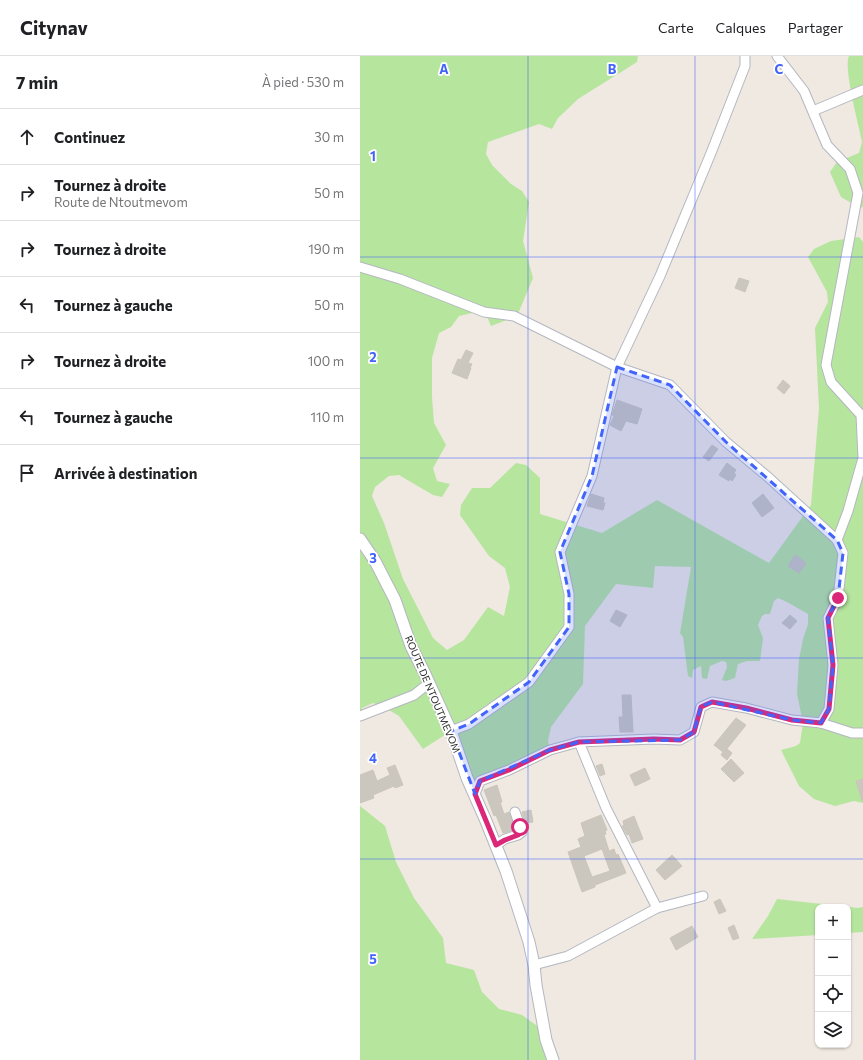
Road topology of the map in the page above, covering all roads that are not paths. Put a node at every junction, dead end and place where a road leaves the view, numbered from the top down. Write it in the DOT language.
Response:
graph roads {
  1 [pos="745,56"];
  2 [pos="777,56"];
  3 [pos="863,90"];
  4 [pos="812,111"];
  5 [pos="360,267"];
  6 [pos="616,367"];
  7 [pos="360,539"];
  8 [pos="837,540"];
  9 [pos="429,683"];
  10 [pos="360,716"];
  11 [pos="821,723"];
  12 [pos="451,731"];
  13 [pos="863,733"];
  14 [pos="579,742"];
  15 [pos="475,794"];
  16 [pos="515,812"];
  17 [pos="496,845"];
  18 [pos="703,896"];
  19 [pos="657,908"];
  20 [pos="534,965"];
  21 [pos="553,1060"];
  1 -- 6 [label="street"];
  2 -- 4 [label="street"];
  3 -- 4 [label="street"];
  4 -- 8 [label="street"];
  5 -- 6 [label="street"];
  6 -- 8 [label="street"];
  6 -- 12 [label="street"];
  7 -- 9 [label="street, ROUTE DE NTOUTMEVOM"];
  8 -- 11 [label="street"];
  9 -- 10 [label="street"];
  9 -- 12 [label="street, ROUTE DE NTOUTMEVOM"];
  11 -- 13 [label="street"];
  11 -- 14 [label="street"];
  12 -- 15 [label="street, ROUTE DE NTOUTMEVOM"];
  14 -- 15 [label="street"];
  14 -- 19 [label="street"];
  15 -- 17 [label="street, ROUTE DE NTOUTMEVOM"];
  16 -- 17 [label="street"];
  17 -- 20 [label="street, ROUTE DE NTOUTMEVOM"];
  18 -- 19 [label="street"];
  19 -- 20 [label="street"];
  20 -- 21 [label="street, ROUTE DE NTOUTMEVOM"];
}
